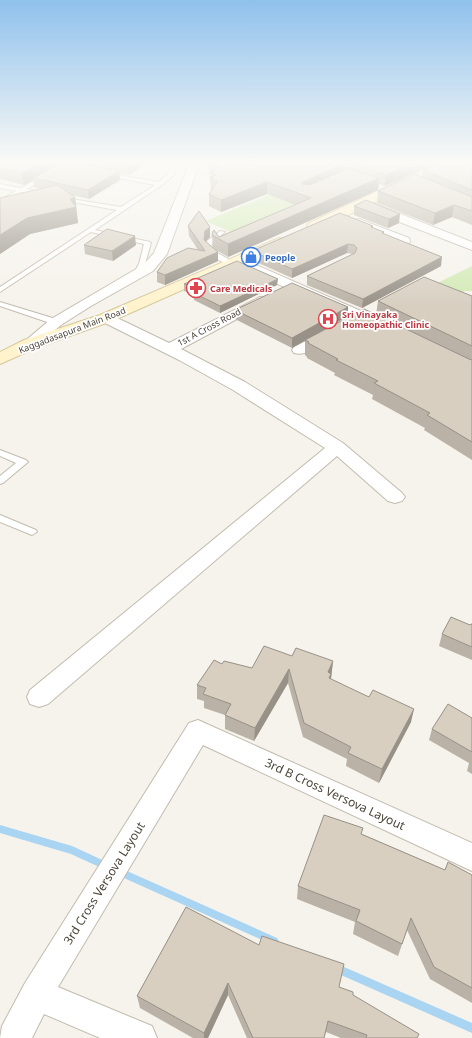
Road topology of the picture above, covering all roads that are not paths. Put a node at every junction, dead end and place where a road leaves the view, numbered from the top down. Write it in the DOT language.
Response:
graph roads {
  1 [pos="118,210"];
  2 [pos="177,210"];
  3 [pos="349,210"];
  4 [pos="381,210"];
  5 [pos="339,215"];
  6 [pos="89,230"];
  7 [pos="303,231"];
  8 [pos="222,232"];
  9 [pos="288,238"];
  10 [pos="404,241"];
  11 [pos="472,246"];
  12 [pos="234,262"];
  13 [pos="134,276"];
  14 [pos="306,278"];
  15 [pos="292,285"];
  16 [pos="0,290"];
  17 [pos="0,304"];
  18 [pos="376,308"];
  19 [pos="362,316"];
  20 [pos="106,318"];
  21 [pos="56,322"];
  22 [pos="396,333"];
  23 [pos="30,344"];
  24 [pos="169,349"];
  25 [pos="300,350"];
  26 [pos="0,359"];
  27 [pos="338,447"];
  28 [pos="0,453"];
  29 [pos="0,481"];
  30 [pos="395,497"];
  31 [pos="0,518"];
  32 [pos="32,532"];
  33 [pos="39,697"];
  34 [pos="198,731"];
  35 [pos="472,857"];
  36 [pos="36,994"];
  37 [pos="14,1038"];
  38 [pos="140,1038"];
  1 -- 6 [label="lane"];
  2 -- 13 [label="street"];
  3 -- 5 [label="main road"];
  4 -- 11 [label="street"];
  5 -- 7 [label="main road"];
  5 -- 10 [label="street"];
  6 -- 13 [label="lane"];
  6 -- 16 [label="lane"];
  8 -- 12 [label="lane"];
  9 -- 12 [label="main road, Kaggadasapura Main Road"];
  12 -- 15 [label="street"];
  12 -- 20 [label="main road, Kaggadasapura Main Road"];
  13 -- 21 [label="street"];
  14 -- 15 [label="street, 1st A Cross Road"];
  15 -- 19 [label="street"];
  15 -- 24 [label="street, 1st A Cross Road"];
  17 -- 21 [label="lane"];
  18 -- 19 [label="street"];
  19 -- 22 [label="street"];
  19 -- 25 [label="street"];
  20 -- 23 [label="main road, Kaggadasapura Main Road"];
  20 -- 24 [label="street"];
  21 -- 23 [label="street"];
  23 -- 26 [label="main road, Kaggadasapura Main Road"];
  24 -- 27 [label="street"];
  27 -- 30 [label="street"];
  27 -- 33 [label="street"];
  28 -- 29 [label="lane"];
  31 -- 32 [label="lane"];
  34 -- 35 [label="street, 3rd B Cross Versova Layout"];
  34 -- 36 [label="street, 3rd Cross Versova Layout"];
  36 -- 37 [label="street, 3rd Cross Versova Layout"];
  36 -- 38 [label="street"];
}
